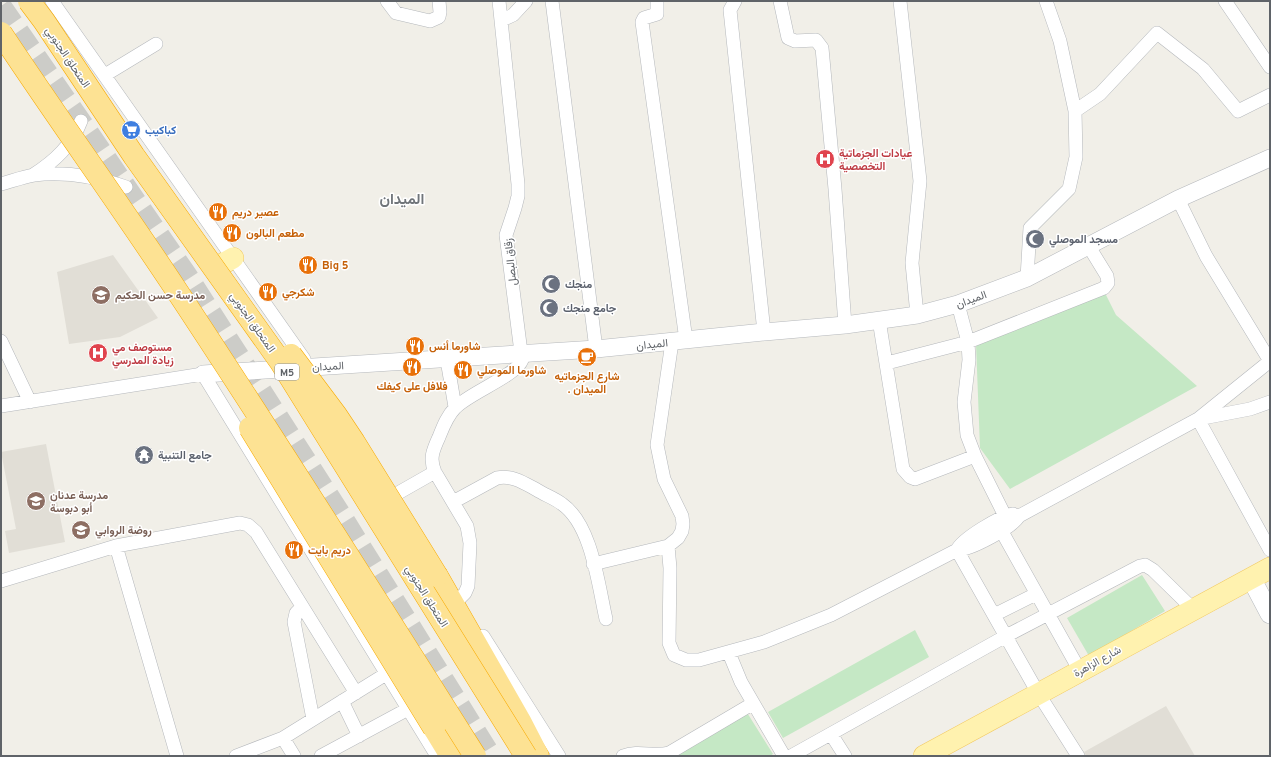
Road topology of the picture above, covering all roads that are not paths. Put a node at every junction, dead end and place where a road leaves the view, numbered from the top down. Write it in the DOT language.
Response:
graph roads {
  1 [pos="29,1"];
  2 [pos="52,1"];
  3 [pos="386,1"];
  4 [pos="439,1"];
  5 [pos="499,1"];
  6 [pos="526,1"];
  7 [pos="552,1"];
  8 [pos="657,1"];
  9 [pos="735,1"];
  10 [pos="780,1"];
  11 [pos="900,1"];
  12 [pos="1046,1"];
  13 [pos="1225,1"];
  14 [pos="502,20"];
  15 [pos="1,33"];
  16 [pos="156,44"];
  17 [pos="1270,67"];
  18 [pos="105,75"];
  19 [pos="1270,96"];
  20 [pos="1075,111"];
  21 [pos="82,121"];
  22 [pos="1270,158"];
  23 [pos="33,175"];
  24 [pos="1,184"];
  25 [pos="126,187"];
  26 [pos="1178,199"];
  27 [pos="1088,245"];
  28 [pos="222,264"];
  29 [pos="1027,278"];
  30 [pos="174,286"];
  31 [pos="958,304"];
  32 [pos="917,315"];
  33 [pos="879,320"];
  34 [pos="845,325"];
  35 [pos="764,332"];
  36 [pos="1,341"];
  37 [pos="679,341"];
  38 [pos="968,342"];
  39 [pos="596,349"];
  40 [pos="522,356"];
  41 [pos="447,360"];
  42 [pos="1270,361"];
  43 [pos="887,363"];
  44 [pos="310,367"];
  45 [pos="203,374"];
  46 [pos="30,402"];
  47 [pos="1270,402"];
  48 [pos="1,406"];
  49 [pos="455,407"];
  50 [pos="1198,419"];
  51 [pos="975,456"];
  52 [pos="435,472"];
  53 [pos="394,495"];
  54 [pos="453,502"];
  55 [pos="368,509"];
  56 [pos="1005,516"];
  57 [pos="1019,516"];
  58 [pos="1001,530"];
  59 [pos="116,546"];
  60 [pos="668,546"];
  61 [pos="957,550"];
  62 [pos="1270,550"];
  63 [pos="593,564"];
  64 [pos="1270,568"];
  65 [pos="1251,578"];
  66 [pos="1,581"];
  67 [pos="1036,594"];
  68 [pos="460,598"];
  69 [pos="302,607"];
  70 [pos="1193,609"];
  71 [pos="1048,614"];
  72 [pos="1270,614"];
  73 [pos="994,616"];
  74 [pos="606,619"];
  75 [pos="1006,636"];
  76 [pos="729,653"];
  77 [pos="1080,670"];
  78 [pos="386,674"];
  79 [pos="356,693"];
  80 [pos="1038,693"];
  81 [pos="342,701"];
  82 [pos="752,704"];
  83 [pos="408,709"];
  84 [pos="313,719"];
  85 [pos="831,734"];
  86 [pos="359,736"];
  87 [pos="283,738"];
  88 [pos="177,756"];
  89 [pos="236,756"];
  90 [pos="294,756"];
  91 [pos="321,756"];
  92 [pos="437,756"];
  93 [pos="451,756"];
  94 [pos="475,756"];
  95 [pos="526,756"];
  96 [pos="538,756"];
  97 [pos="559,756"];
  98 [pos="624,756"];
  99 [pos="784,756"];
  100 [pos="791,756"];
  101 [pos="845,756"];
  102 [pos="924,756"];
  103 [pos="1078,756"];
  1 -- 28 [label="highway, المتحلق الجنوبي / M5, bridge"];
  2 -- 18 [label="street"];
  3 -- 4 [label="street"];
  5 -- 14 [label="street, زقاق البصل"];
  6 -- 14 [label="street"];
  7 -- 39 [label="street"];
  8 -- 37 [label="street"];
  9 -- 35 [label="street"];
  10 -- 34 [label="street"];
  11 -- 32 [label="street"];
  12 -- 20 [label="street"];
  13 -- 17 [label="street"];
  14 -- 40 [label="street, زقاق البصل"];
  15 -- 30 [label="highway, bridge"];
  16 -- 18 [label="street"];
  18 -- 28 [label="street"];
  19 -- 20 [label="street"];
  20 -- 29 [label="street"];
  21 -- 23 [label="street"];
  22 -- 26 [label="street, الميدان"];
  23 -- 24 [label="street"];
  23 -- 25 [label="street"];
  26 -- 27 [label="street, الميدان"];
  26 -- 42 [label="street"];
  27 -- 29 [label="street, الميدان"];
  27 -- 38 [label="street"];
  28 -- 44 [label="street"];
  28 -- 95 [label="highway, المتحلق الجنوبي / M5, bridge"];
  28 -- 96 [label="highway, bridge"];
  29 -- 31 [label="street, الميدان"];
  30 -- 93 [label="highway, bridge"];
  30 -- 94 [label="highway, bridge"];
  31 -- 32 [label="street, الميدان"];
  31 -- 38 [label="street"];
  32 -- 33 [label="street, الميدان"];
  33 -- 34 [label="street, الميدان"];
  33 -- 43 [label="street"];
  34 -- 35 [label="street, الميدان"];
  35 -- 37 [label="street, الميدان"];
  36 -- 46 [label="street"];
  37 -- 39 [label="street, الميدان"];
  37 -- 60 [label="street"];
  38 -- 43 [label="street"];
  38 -- 51 [label="street"];
  39 -- 40 [label="street, الميدان"];
  40 -- 41 [label="street, الميدان"];
  40 -- 49 [label="street"];
  41 -- 44 [label="street, الميدان"];
  41 -- 49 [label="street"];
  42 -- 50 [label="street"];
  43 -- 51 [label="street"];
  44 -- 45 [label="street, الميدان"];
  44 -- 53 [label="street"];
  45 -- 46 [label="street, الميدان"];
  45 -- 78 [label="street"];
  46 -- 48 [label="street, الميدان"];
  47 -- 50 [label="street"];
  49 -- 52 [label="street"];
  50 -- 57 [label="street"];
  50 -- 62 [label="street"];
  51 -- 56 [label="street"];
  52 -- 53 [label="street"];
  52 -- 54 [label="street"];
  53 -- 55 [label="street"];
  53 -- 68 [label="street"];
  54 -- 63 [label="street"];
  54 -- 68 [label="street"];
  56 -- 57 [label="street"];
  56 -- 61 [label="street"];
  57 -- 58 [label="street"];
  58 -- 61 [label="street"];
  58 -- 67 [label="street"];
  59 -- 66 [label="street"];
  59 -- 69 [label="street"];
  59 -- 88 [label="street"];
  60 -- 63 [label="street"];
  60 -- 76 [label="street"];
  61 -- 73 [label="street"];
  61 -- 76 [label="street"];
  63 -- 74 [label="street"];
  64 -- 65 [label="main road, شارع الزاهرة"];
  65 -- 70 [label="main road, شارع الزاهرة"];
  65 -- 72 [label="main road"];
  67 -- 71 [label="street"];
  67 -- 73 [label="street"];
  68 -- 97 [label="street"];
  69 -- 79 [label="street"];
  69 -- 84 [label="street"];
  70 -- 71 [label="street"];
  70 -- 77 [label="main road, شارع الزاهرة"];
  71 -- 75 [label="street"];
  71 -- 77 [label="street"];
  73 -- 75 [label="street"];
  75 -- 80 [label="street"];
  75 -- 85 [label="street"];
  76 -- 82 [label="street"];
  77 -- 80 [label="main road, شارع الزاهرة"];
  78 -- 79 [label="street"];
  78 -- 83 [label="street"];
  79 -- 81 [label="street"];
  80 -- 102 [label="main road, شارع الزاهرة"];
  80 -- 103 [label="street"];
  81 -- 84 [label="street"];
  81 -- 86 [label="street"];
  82 -- 98 [label="street"];
  82 -- 99 [label="street"];
  83 -- 86 [label="street"];
  83 -- 92 [label="street"];
  84 -- 87 [label="street"];
  85 -- 100 [label="street"];
  85 -- 101 [label="street"];
  86 -- 91 [label="street"];
  87 -- 89 [label="street"];
  87 -- 90 [label="street"];
}
